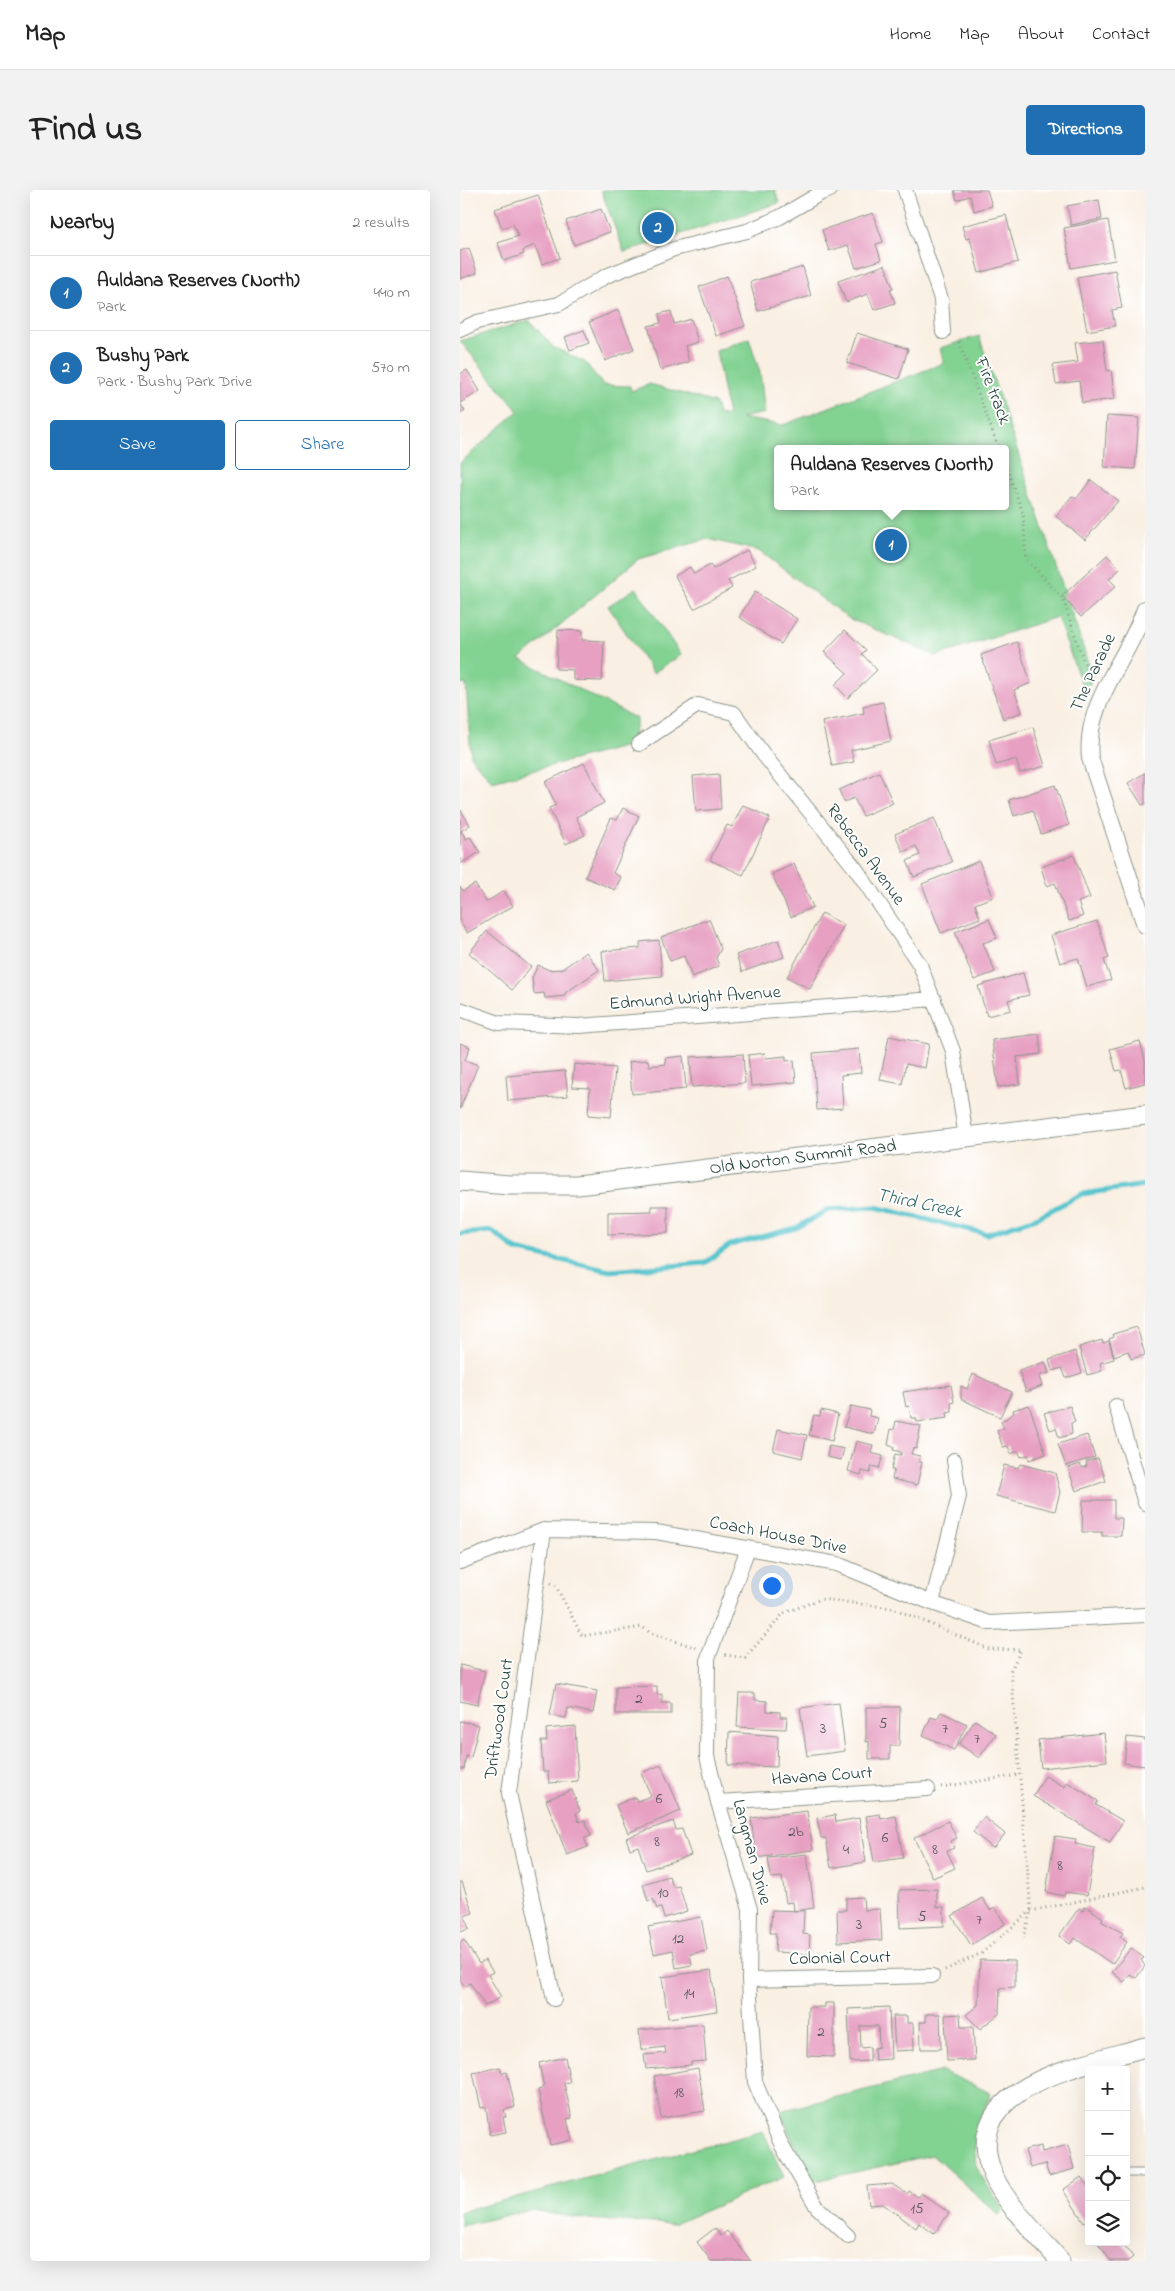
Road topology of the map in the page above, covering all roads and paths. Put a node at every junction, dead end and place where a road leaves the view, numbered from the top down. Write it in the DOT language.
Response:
graph roads {
  1 [pos="830,190"];
  2 [pos="905,190"];
  3 [pos="460,330"];
  4 [pos="943,332"];
  5 [pos="959,342"];
  6 [pos="998,445"];
  7 [pos="1009,475"];
  8 [pos="1145,609"];
  9 [pos="1105,690"];
  10 [pos="639,744"];
  11 [pos="1140,893"];
  12 [pos="1145,925"];
  13 [pos="934,999"];
  14 [pos="460,1009"];
  15 [pos="1145,1115"];
  16 [pos="966,1138"];
  17 [pos="460,1181"];
  18 [pos="1116,1406"];
  19 [pos="954,1460"];
  20 [pos="1145,1503"];
  21 [pos="544,1530"];
  22 [pos="748,1548"];
  23 [pos="460,1562"];
  24 [pos="538,1574"];
  25 [pos="932,1603"];
  26 [pos="1145,1615"];
  27 [pos="710,1652"];
  28 [pos="1019,1775"];
  29 [pos="928,1789"];
  30 [pos="718,1802"];
  31 [pos="1145,1887"];
  32 [pos="1031,1910"];
  33 [pos="1024,1938"];
  34 [pos="932,1976"];
  35 [pos="749,1980"];
  36 [pos="554,1999"];
  37 [pos="1145,2048"];
  38 [pos="1094,2066"];
  39 [pos="1085,2069"];
  40 [pos="1145,2172"];
  41 [pos="1130,2173"];
  42 [pos="848,2236"];
  43 [pos="1060,2261"];
  1 -- 3 [label="street"];
  2 -- 4 [label="street"];
  5 -- 6 [label="path, Fire track"];
  7 -- 9 [label="path"];
  8 -- 9 [label="street, The Parade"];
  9 -- 11 [label="street, The Parade"];
  10 -- 13 [label="street, Rebecca Avenue"];
  11 -- 12 [label="street, The Parade"];
  13 -- 14 [label="street, Edmund Wright Avenue"];
  13 -- 16 [label="street, Rebecca Avenue"];
  15 -- 16 [label="main road, Old Norton Summit Road"];
  16 -- 17 [label="main road, Old Norton Summit Road"];
  18 -- 20 [label="street"];
  19 -- 25 [label="street"];
  21 -- 22 [label="street, Coach House Drive"];
  21 -- 23 [label="street, Coach House Drive"];
  21 -- 24 [label="street, Driftwood Court"];
  22 -- 25 [label="street, Coach House Drive"];
  22 -- 27 [label="street, Langman Drive"];
  24 -- 27 [label="path"];
  24 -- 36 [label="street, Driftwood Court"];
  25 -- 26 [label="street, Coach House Drive"];
  27 -- 28 [label="path"];
  27 -- 30 [label="street, Langman Drive"];
  28 -- 29 [label="path"];
  28 -- 32 [label="path"];
  29 -- 30 [label="street, Havana Court"];
  30 -- 35 [label="street, Langman Drive"];
  31 -- 32 [label="path"];
  32 -- 33 [label="path"];
  32 -- 34 [label="path"];
  34 -- 35 [label="street, Colonial Court"];
  35 -- 42 [label="street, Langman Drive"];
  37 -- 38 [label="main road"];
  39 -- 43 [label="main road"];
  40 -- 41 [label="lane"];
}
